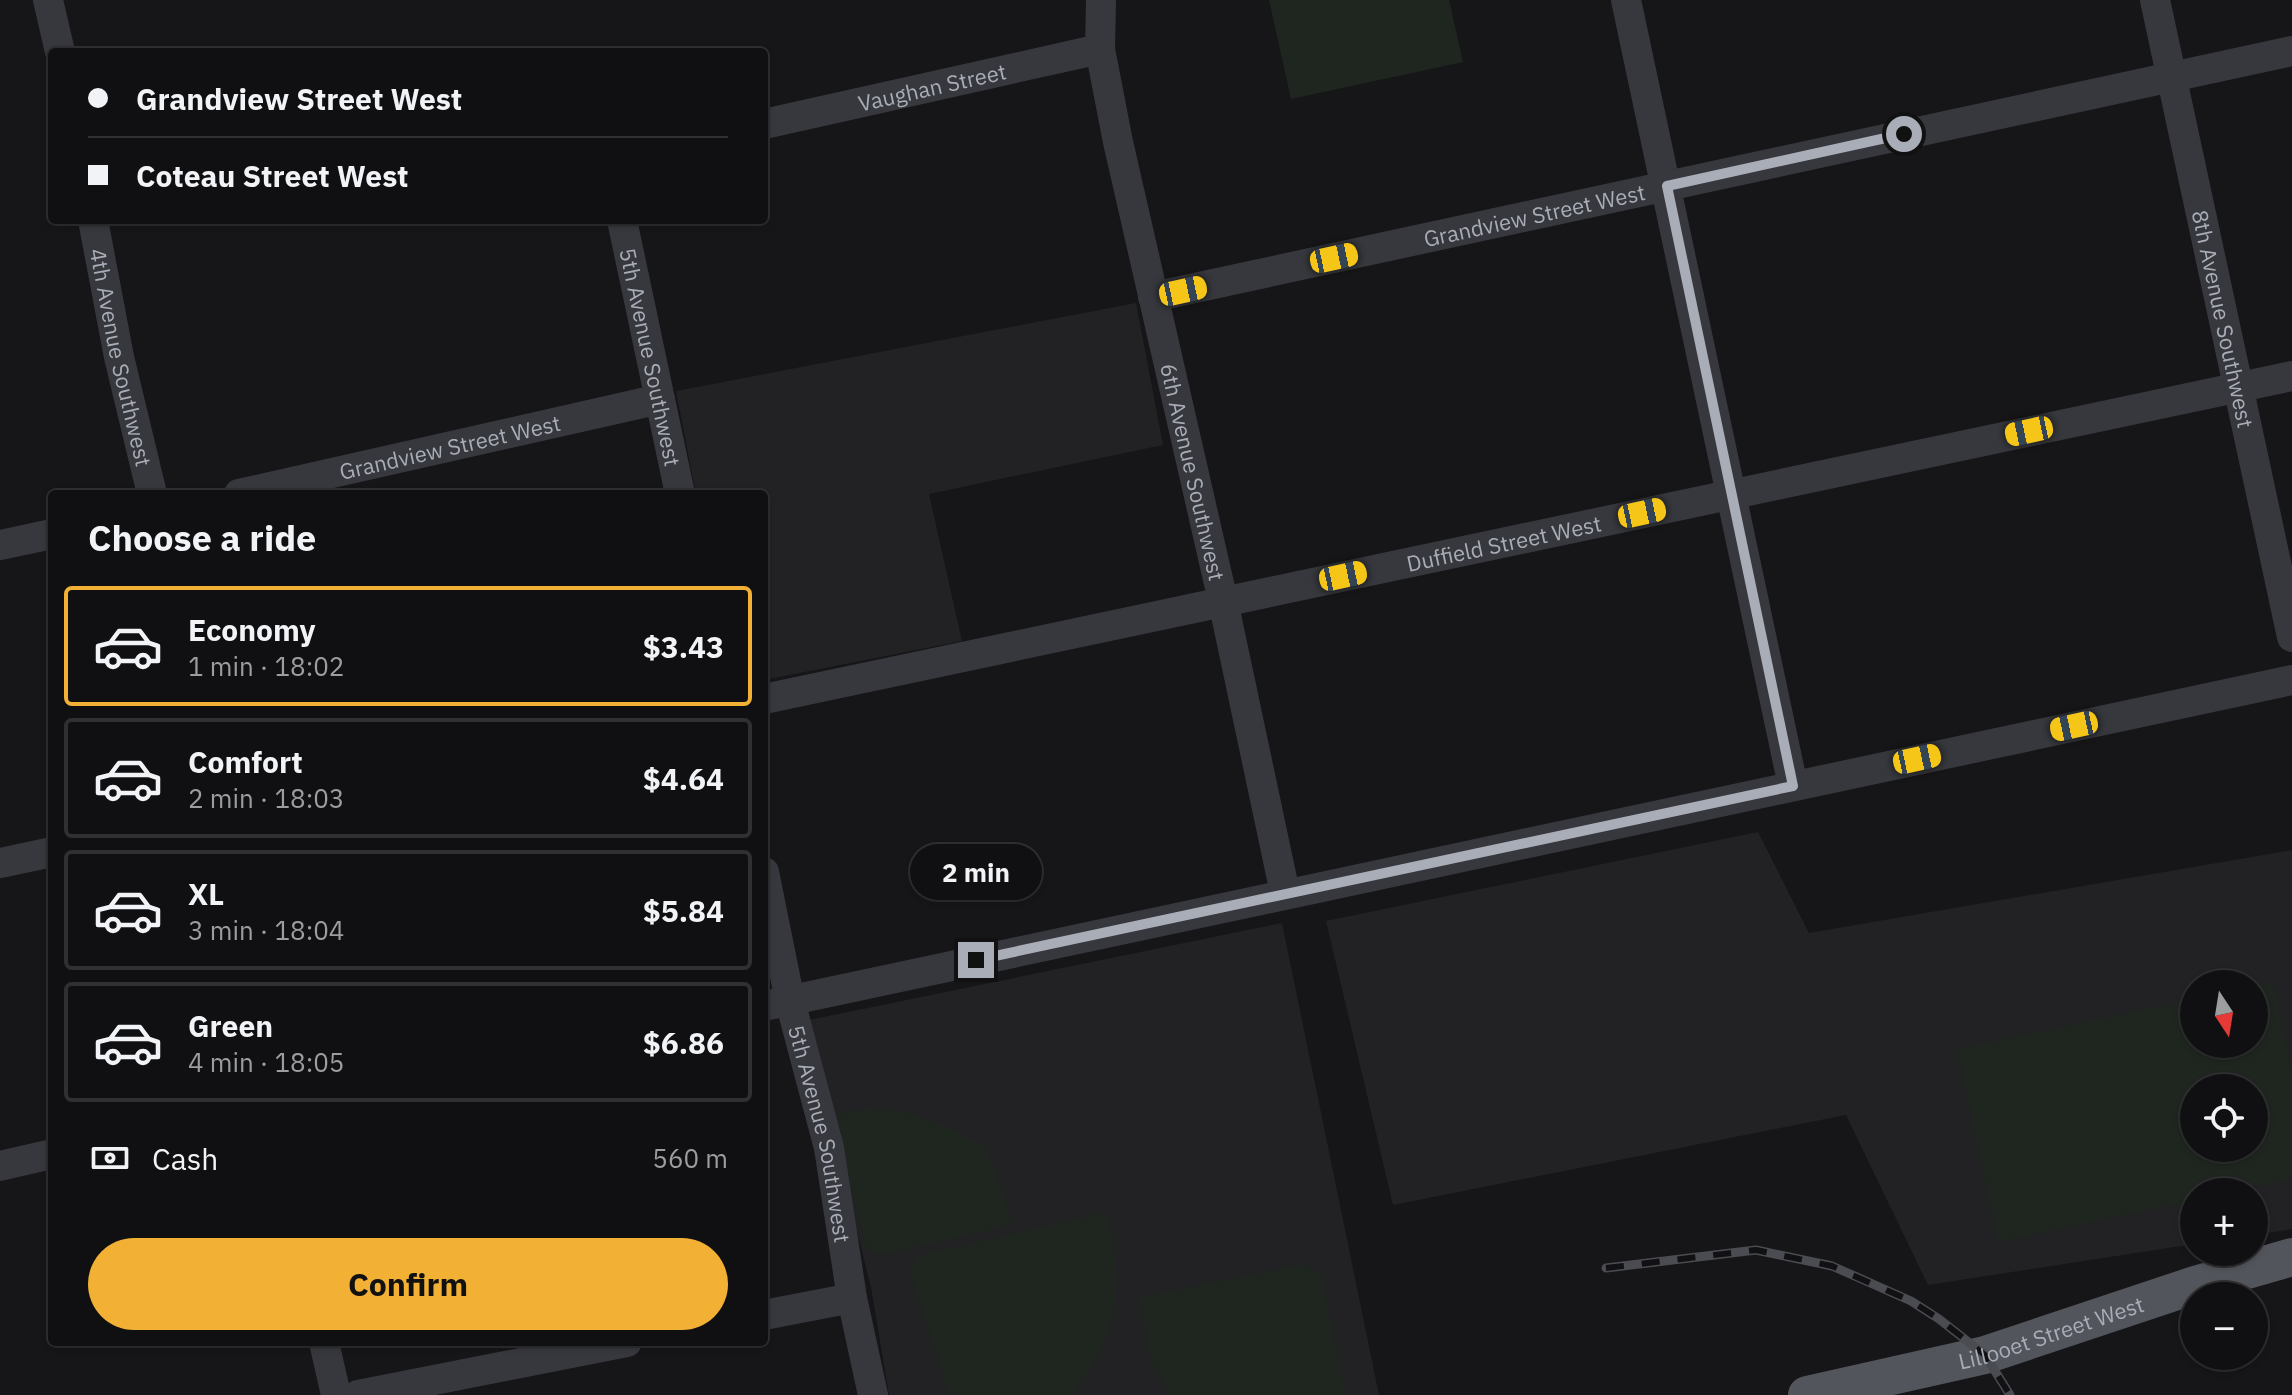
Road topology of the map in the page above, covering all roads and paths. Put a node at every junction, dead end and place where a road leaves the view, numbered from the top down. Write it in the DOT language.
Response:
graph roads {
  1 [pos="48,0"];
  2 [pos="1101,0"];
  3 [pos="1626,0"];
  4 [pos="2155,0"];
  5 [pos="59,48"];
  6 [pos="1100,49"];
  7 [pos="2292,51"];
  8 [pos="2172,77"];
  9 [pos="768,123"];
  10 [pos="1667,186"];
  11 [pos="94,224"];
  12 [pos="623,224"];
  13 [pos="1153,297"];
  14 [pos="2292,376"];
  15 [pos="2237,387"];
  16 [pos="660,399"];
  17 [pos="151,490"];
  18 [pos="257,490"];
  19 [pos="679,490"];
  20 [pos="1732,494"];
  21 [pos="48,535"];
  22 [pos="0,545"];
  23 [pos="1223,601"];
  24 [pos="2292,637"];
  25 [pos="2292,680"];
  26 [pos="768,698"];
  27 [pos="1793,786"];
  28 [pos="48,853"];
  29 [pos="0,863"];
  30 [pos="1285,893"];
  31 [pos="768,913"];
  32 [pos="777,1004"];
  33 [pos="48,1155"];
  34 [pos="0,1166"];
  35 [pos="2292,1257"];
  36 [pos="852,1298"];
  37 [pos="768,1314"];
  38 [pos="325,1346"];
  39 [pos="607,1346"];
  40 [pos="336,1395"];
  41 [pos="358,1395"];
  42 [pos="873,1395"];
  43 [pos="1807,1395"];
  1 -- 5 [label="street"];
  2 -- 6 [label="street, 6th Avenue Southwest"];
  3 -- 10 [label="street"];
  4 -- 8 [label="street, 8th Avenue Southwest"];
  6 -- 9 [label="street, Vaughan Street"];
  6 -- 13 [label="street, 6th Avenue Southwest"];
  7 -- 8 [label="street, Grandview Street West"];
  8 -- 10 [label="street, Grandview Street West"];
  8 -- 15 [label="street, 8th Avenue Southwest"];
  10 -- 13 [label="street, Grandview Street West"];
  10 -- 20 [label="street"];
  11 -- 17 [label="street, 4th Avenue Southwest"];
  12 -- 16 [label="street, 5th Avenue Southwest"];
  13 -- 23 [label="street, 6th Avenue Southwest"];
  14 -- 15 [label="street, Duffield Street West"];
  15 -- 20 [label="street, Duffield Street West"];
  15 -- 24 [label="street, 8th Avenue Southwest"];
  16 -- 18 [label="street, Grandview Street West"];
  16 -- 19 [label="street, 5th Avenue Southwest"];
  20 -- 23 [label="street, Duffield Street West"];
  20 -- 27 [label="street"];
  21 -- 22 [label="street"];
  23 -- 26 [label="street, Duffield Street West"];
  23 -- 30 [label="street, 6th Avenue Southwest"];
  25 -- 27 [label="street"];
  27 -- 30 [label="street"];
  28 -- 29 [label="street"];
  30 -- 32 [label="street"];
  31 -- 32 [label="street, 5th Avenue Southwest"];
  32 -- 36 [label="street, 5th Avenue Southwest"];
  33 -- 34 [label="street"];
  35 -- 43 [label="main road, Lillooet Street West"];
  36 -- 37 [label="street"];
  36 -- 42 [label="street, 5th Avenue Southwest"];
  38 -- 40 [label="street"];
  39 -- 41 [label="street"];
}
